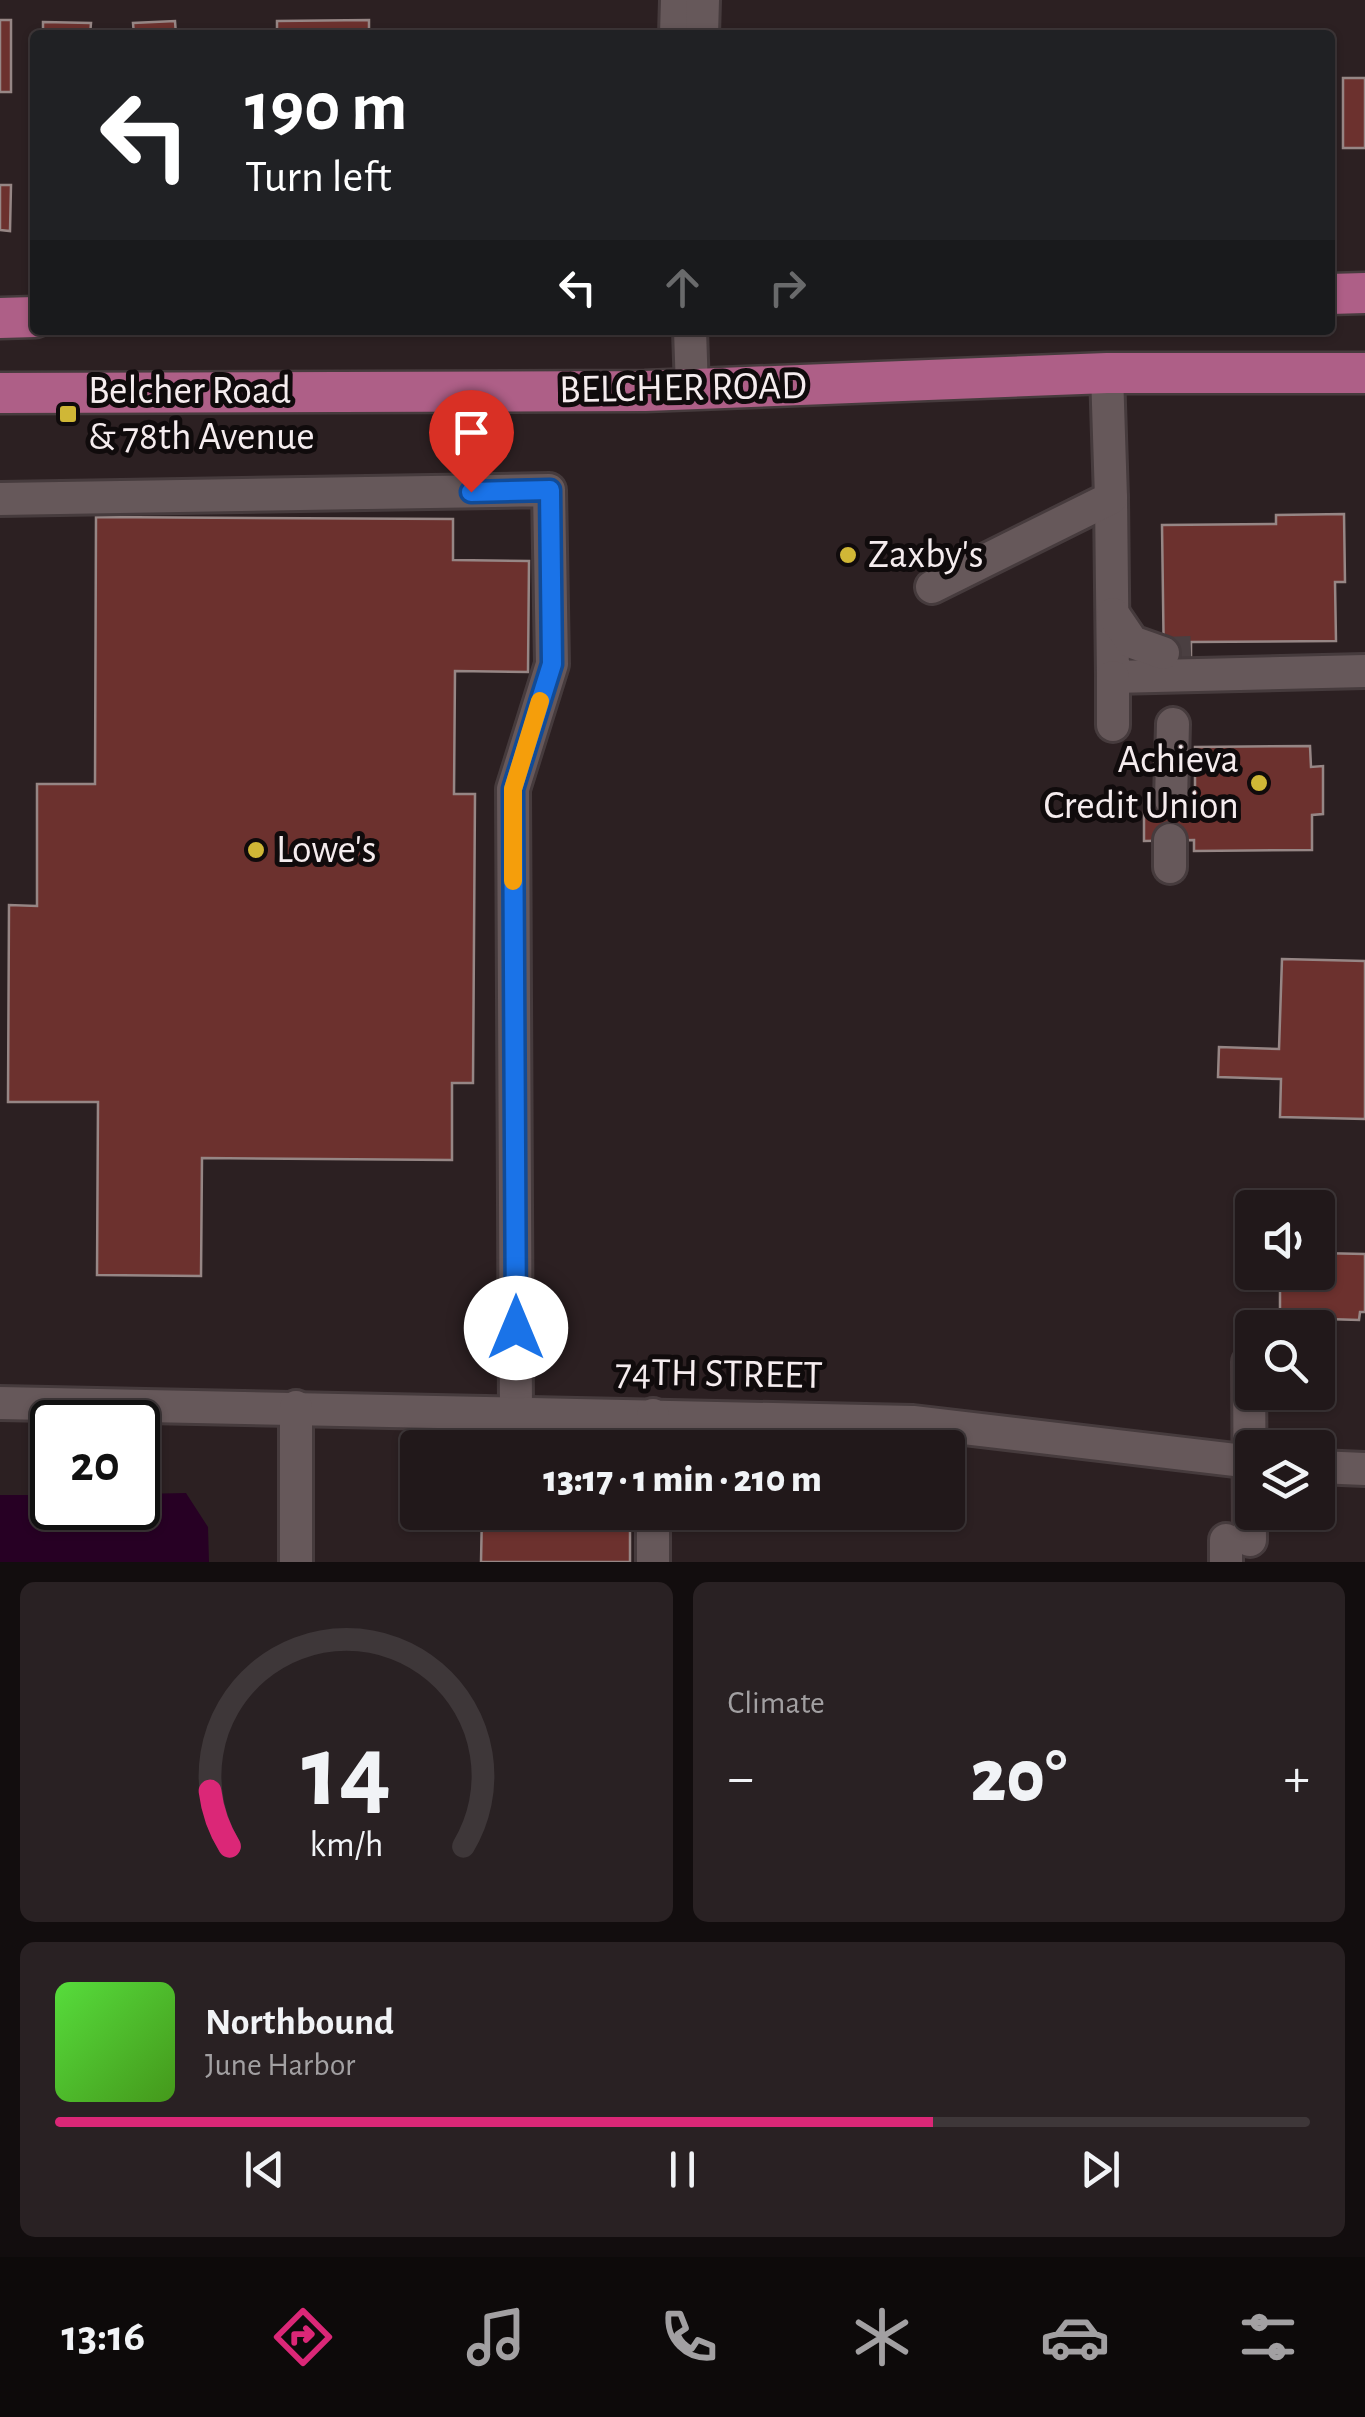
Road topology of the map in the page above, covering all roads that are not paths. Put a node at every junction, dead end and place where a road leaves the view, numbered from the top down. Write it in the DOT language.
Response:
graph roads {
  1 [pos="677,0"];
  2 [pos="702,0"];
  3 [pos="676,30"];
  4 [pos="702,30"];
  5 [pos="1365,293"];
  6 [pos="1335,294"];
  7 [pos="30,317"];
  8 [pos="0,318"];
  9 [pos="690,335"];
  10 [pos="1108,373"];
  11 [pos="1365,373"];
  12 [pos="692,389"];
  13 [pos="0,393"];
  14 [pos="1111,498"];
  15 [pos="0,499"];
  16 [pos="932,588"];
  17 [pos="1113,614"];
  18 [pos="1365,672"];
  19 [pos="1232,674"];
  20 [pos="1113,677"];
  21 [pos="1173,724"];
  22 [pos="1113,725"];
  23 [pos="1171,800"];
  24 [pos="0,1404"];
  25 [pos="296,1407"];
  26 [pos="516,1412"];
  27 [pos="646,1430"];
  28 [pos="682,1430"];
  29 [pos="1235,1460"];
  30 [pos="1335,1467"];
  31 [pos="1365,1469"];
  32 [pos="653,1530"];
  33 [pos="296,1562"];
  34 [pos="653,1562"];
  1 -- 3 [label="street"];
  2 -- 4 [label="street"];
  5 -- 6 [label="main road"];
  7 -- 8 [label="main road"];
  9 -- 12 [label="street"];
  10 -- 11 [label="main road, BELCHER ROAD"];
  10 -- 12 [label="main road, BELCHER ROAD"];
  10 -- 14 [label="street"];
  12 -- 13 [label="main road, BELCHER ROAD"];
  14 -- 16 [label="street"];
  14 -- 17 [label="street"];
  15 -- 26 [label="street"];
  17 -- 19 [label="street"];
  17 -- 20 [label="street"];
  18 -- 19 [label="street"];
  19 -- 20 [label="street"];
  20 -- 22 [label="street"];
  21 -- 23 [label="street"];
  24 -- 25 [label="street, 74TH STREET"];
  25 -- 26 [label="street, 74TH STREET"];
  25 -- 33 [label="street"];
  26 -- 27 [label="street, 74TH STREET"];
  28 -- 29 [label="street, 74TH STREET"];
  30 -- 31 [label="street"];
  32 -- 34 [label="street"];
}
